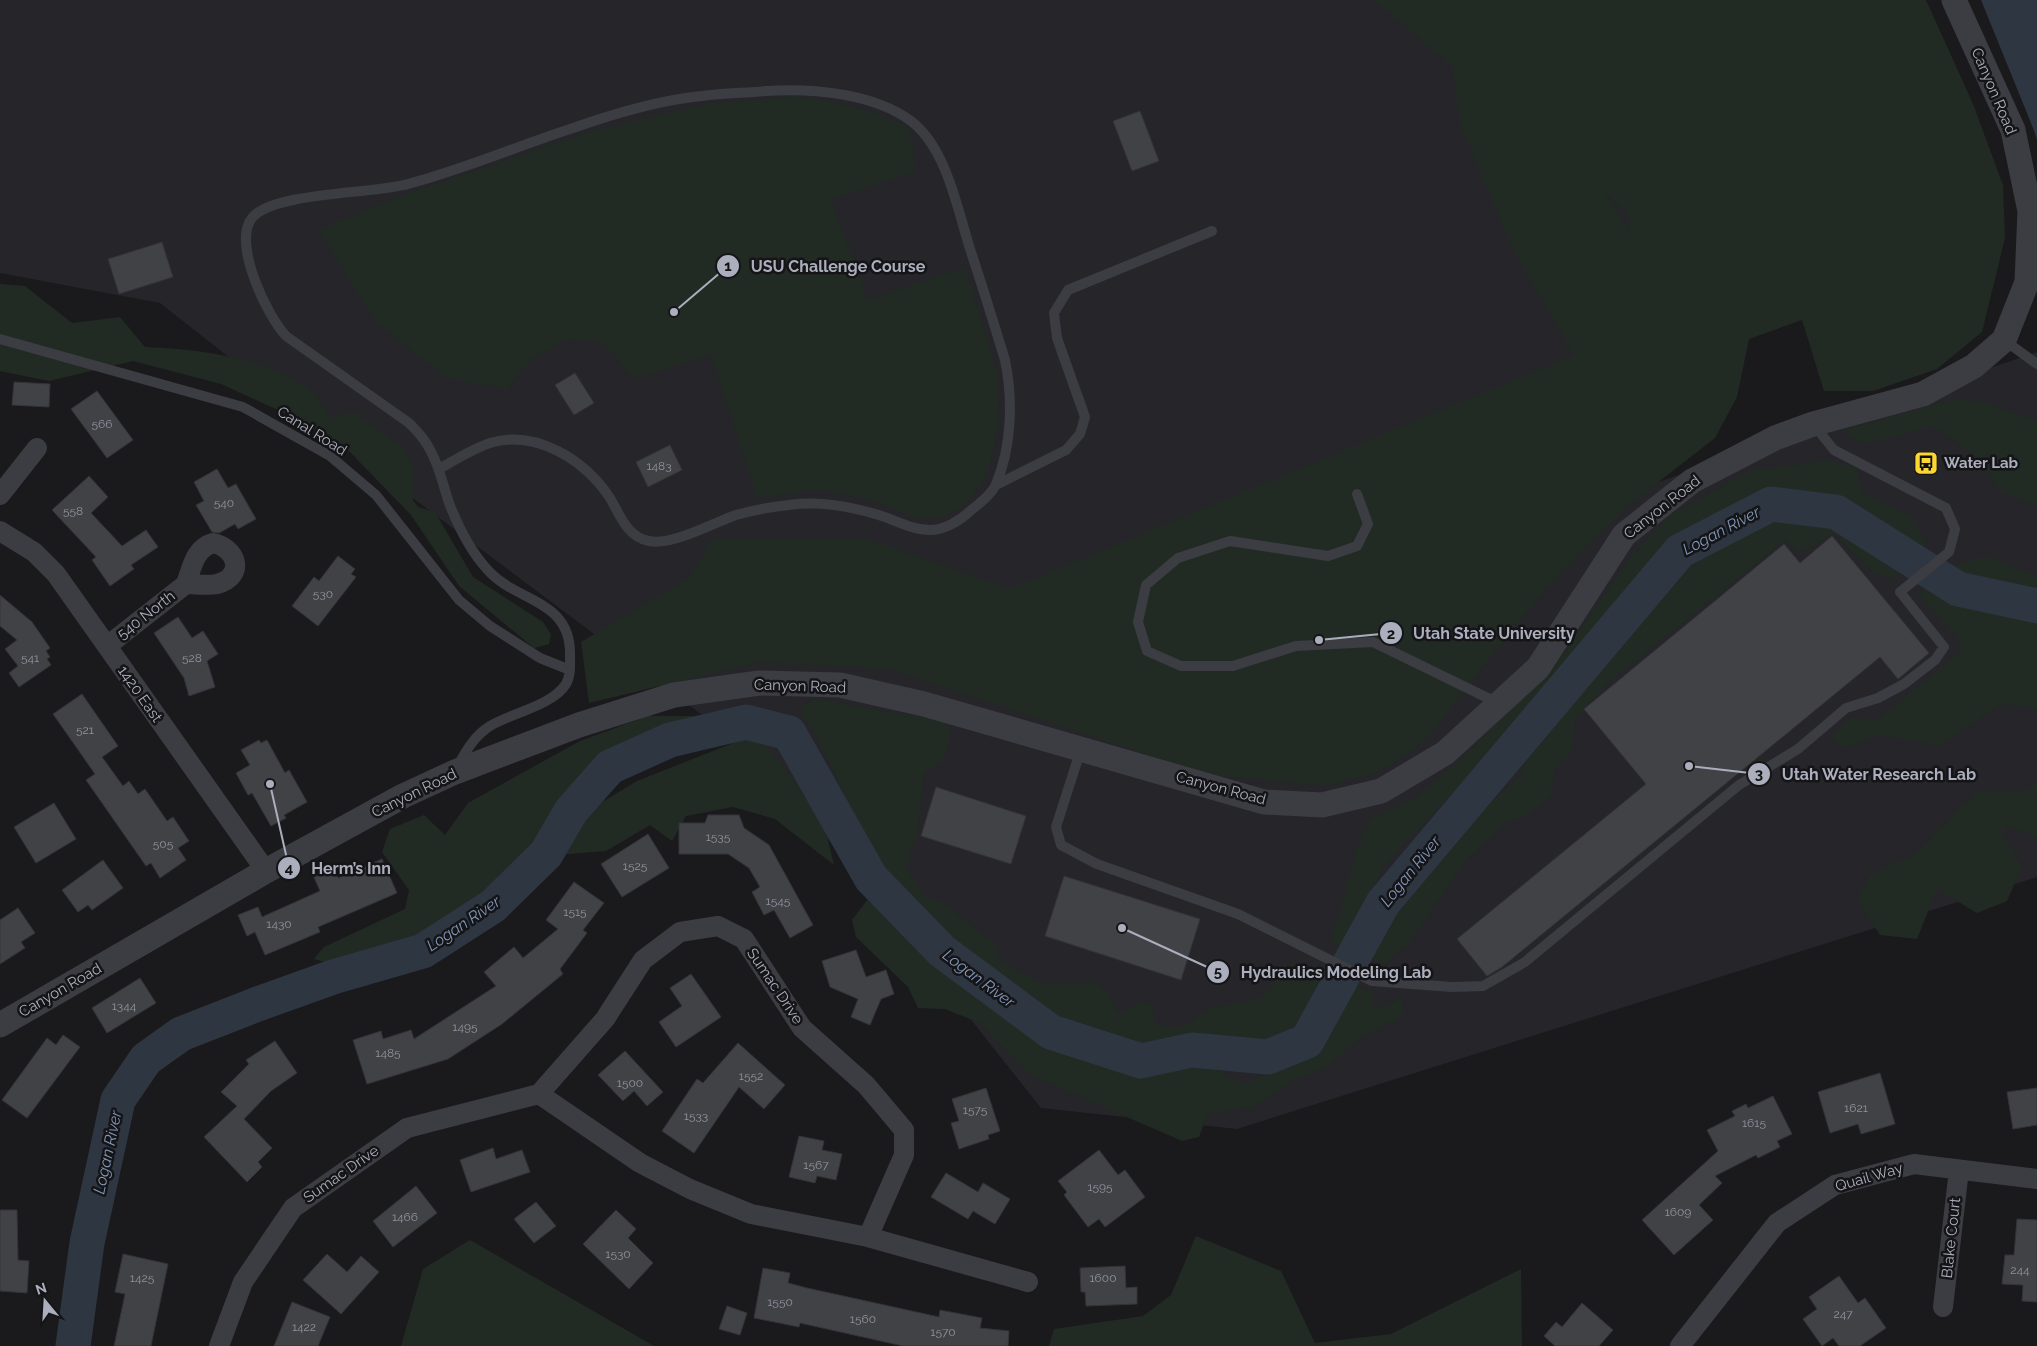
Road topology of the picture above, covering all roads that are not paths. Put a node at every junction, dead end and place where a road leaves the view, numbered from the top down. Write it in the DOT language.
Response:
graph roads {
  1 [pos="1954,0"];
  2 [pos="1212,231"];
  3 [pos="0,339"];
  4 [pos="2004,340"];
  5 [pos="2037,364"];
  6 [pos="1813,424"];
  7 [pos="37,448"];
  8 [pos="439,469"];
  9 [pos="996,485"];
  10 [pos="1358,494"];
  11 [pos="0,495"];
  12 [pos="0,531"];
  13 [pos="186,584"];
  14 [pos="107,646"];
  15 [pos="570,670"];
  16 [pos="1499,703"];
  17 [pos="1082,748"];
  18 [pos="454,772"];
  19 [pos="266,872"];
  20 [pos="0,1025"];
  21 [pos="539,1094"];
  22 [pos="1959,1170"];
  23 [pos="2037,1179"];
  24 [pos="868,1237"];
  25 [pos="1028,1282"];
  26 [pos="1944,1307"];
  27 [pos="219,1346"];
  28 [pos="1680,1346"];
  1 -- 4 [label="street, Canyon Road"];
  2 -- 9 [label="lane"];
  3 -- 15 [label="lane, Canal Road"];
  4 -- 5 [label="lane"];
  4 -- 6 [label="street, Canyon Road"];
  6 -- 16 [label="street, Canyon Road"];
  6 -- 17 [label="lane"];
  7 -- 11 [label="street"];
  8 -- 9 [label="lane"];
  8 -- 9 [label="lane"];
  8 -- 15 [label="lane"];
  10 -- 16 [label="lane"];
  12 -- 14 [label="street, 1420 East"];
  13 -- 14 [label="street, 540 North"];
  14 -- 19 [label="street, 1420 East"];
  15 -- 18 [label="lane"];
  16 -- 17 [label="street, Canyon Road"];
  17 -- 18 [label="street, Canyon Road"];
  18 -- 19 [label="street, Canyon Road"];
  19 -- 20 [label="street, Canyon Road"];
  21 -- 24 [label="street"];
  21 -- 24 [label="street, Sumac Drive"];
  21 -- 27 [label="street, Sumac Drive"];
  22 -- 23 [label="street, Quail Way"];
  22 -- 26 [label="street, Blake Court"];
  22 -- 28 [label="street, Quail Way"];
  24 -- 25 [label="street"];
}
